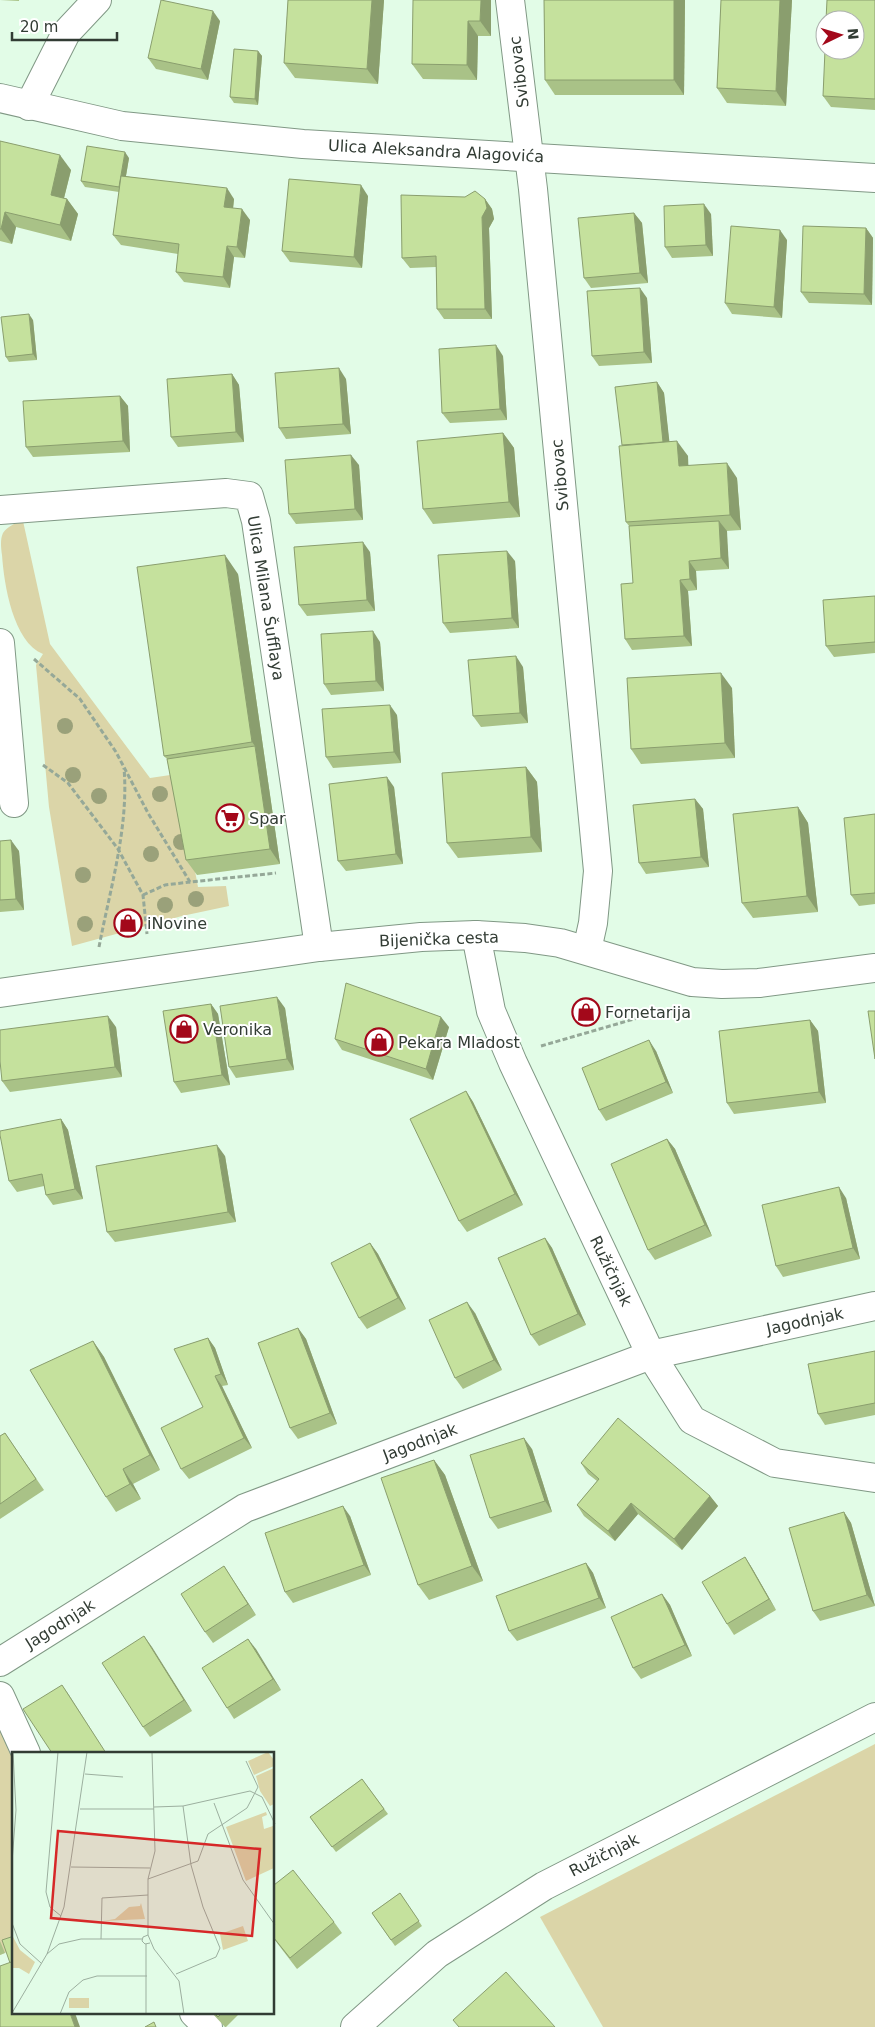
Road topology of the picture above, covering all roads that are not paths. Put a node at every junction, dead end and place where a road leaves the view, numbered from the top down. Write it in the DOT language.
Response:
graph roads {
  1 [pos="98,0"];
  2 [pos="510,0"];
  3 [pos="0,98"];
  4 [pos="28,106"];
  5 [pos="529,156"];
  6 [pos="875,178"];
  7 [pos="0,510"];
  8 [pos="0,643"];
  9 [pos="14,803"];
  10 [pos="476,935"];
  11 [pos="319,947"];
  12 [pos="587,950"];
  13 [pos="875,968"];
  14 [pos="0,993"];
  15 [pos="875,1306"];
  16 [pos="651,1355"];
  17 [pos="875,1478"];
  18 [pos="0,1662"];
  19 [pos="0,1696"];
  20 [pos="875,1717"];
  21 [pos="26,1752"];
  22 [pos="195,2014"];
  23 [pos="208,2027"];
  24 [pos="355,2027"];
  1 -- 4 [label="street"];
  2 -- 5 [label="street, Svibovac"];
  3 -- 4 [label="street, Ulica Aleksandra Alagovića"];
  4 -- 5 [label="street, Ulica Aleksandra Alagovića"];
  5 -- 6 [label="street, Ulica Aleksandra Alagovića"];
  5 -- 12 [label="street, Svibovac"];
  7 -- 11 [label="street, Ulica Milana Šufflaya"];
  8 -- 9 [label="street"];
  10 -- 11 [label="street, Bijenička cesta"];
  10 -- 12 [label="street, Bijenička cesta"];
  10 -- 16 [label="street, Ružičnjak"];
  11 -- 14 [label="street, Bijenička cesta"];
  12 -- 13 [label="street, Bijenička cesta"];
  15 -- 16 [label="street, Jagodnjak"];
  16 -- 17 [label="street, Ružičnjak"];
  16 -- 18 [label="street, Jagodnjak"];
  19 -- 21 [label="street"];
  20 -- 24 [label="street, Ružičnjak"];
  22 -- 23 [label="street"];
}
